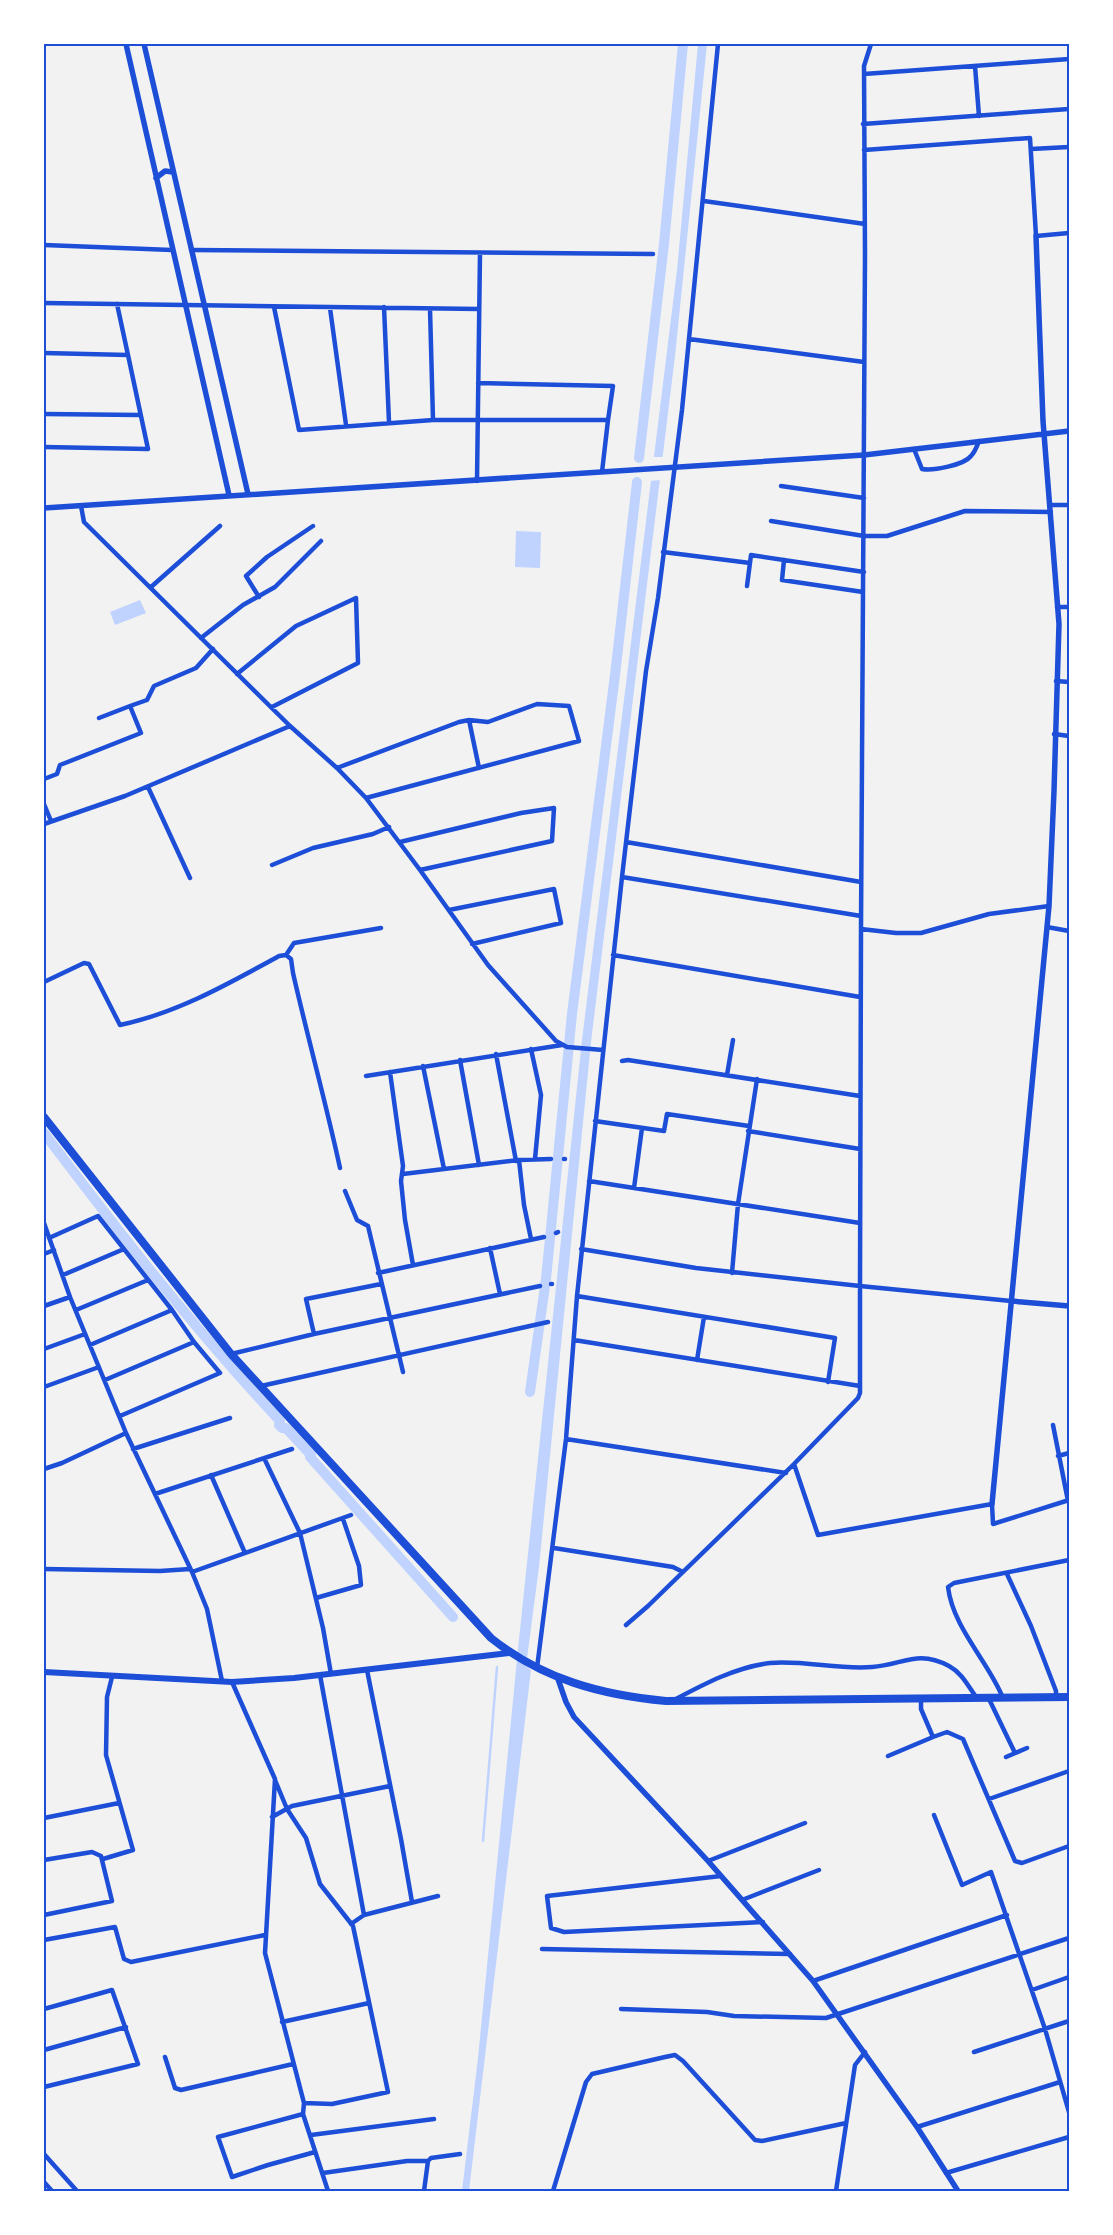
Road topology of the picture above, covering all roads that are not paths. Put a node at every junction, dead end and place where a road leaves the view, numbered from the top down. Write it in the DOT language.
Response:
graph roads {
  1 [pos="126,44"];
  2 [pos="144,44"];
  3 [pos="718,44"];
  4 [pos="871,44"];
  5 [pos="1069,59"];
  6 [pos="976,66"];
  7 [pos="864,74"];
  8 [pos="1069,109"];
  9 [pos="979,116"];
  10 [pos="863,124"];
  11 [pos="1069,146"];
  12 [pos="1031,149"];
  13 [pos="864,150"];
  14 [pos="173,172"];
  15 [pos="156,178"];
  16 [pos="704,201"];
  17 [pos="865,224"];
  18 [pos="1069,233"];
  19 [pos="1036,236"];
  20 [pos="44,245"];
  21 [pos="172,250"];
  22 [pos="191,250"];
  23 [pos="480,254"];
  24 [pos="653,254"];
  25 [pos="44,303"];
  26 [pos="117,304"];
  27 [pos="185,304"];
  28 [pos="204,304"];
  29 [pos="274,307"];
  30 [pos="384,307"];
  31 [pos="330,308"];
  32 [pos="430,309"];
  33 [pos="479,309"];
  34 [pos="689,339"];
  35 [pos="44,353"];
  36 [pos="128,355"];
  37 [pos="864,362"];
  38 [pos="478,383"];
  39 [pos="44,414"];
  40 [pos="140,415"];
  41 [pos="478,419"];
  42 [pos="433,420"];
  43 [pos="608,420"];
  44 [pos="389,422"];
  45 [pos="346,425"];
  46 [pos="1069,431"];
  47 [pos="1045,434"];
  48 [pos="979,441"];
  49 [pos="44,447"];
  50 [pos="914,449"];
  51 [pos="864,455"];
  52 [pos="674,468"];
  53 [pos="602,472"];
  54 [pos="477,480"];
  55 [pos="781,486"];
  56 [pos="248,494"];
  57 [pos="229,495"];
  58 [pos="864,498"];
  59 [pos="1051,505"];
  60 [pos="1069,505"];
  61 [pos="81,506"];
  62 [pos="44,508"];
  63 [pos="1051,512"];
  64 [pos="771,521"];
  65 [pos="220,526"];
  66 [pos="313,526"];
  67 [pos="864,536"];
  68 [pos="322,541"];
  69 [pos="663,552"];
  70 [pos="784,560"];
  71 [pos="750,563"];
  72 [pos="864,572"];
  73 [pos="747,586"];
  74 [pos="151,588"];
  75 [pos="863,592"];
  76 [pos="259,597"];
  77 [pos="1058,607"];
  78 [pos="1069,607"];
  79 [pos="201,638"];
  80 [pos="213,649"];
  81 [pos="238,674"];
  82 [pos="1056,681"];
  83 [pos="1069,682"];
  84 [pos="130,706"];
  85 [pos="272,707"];
  86 [pos="99,718"];
  87 [pos="469,720"];
  88 [pos="290,726"];
  89 [pos="1054,734"];
  90 [pos="1069,736"];
  91 [pos="338,768"];
  92 [pos="479,768"];
  93 [pos="44,779"];
  94 [pos="148,787"];
  95 [pos="366,798"];
  96 [pos="44,804"];
  97 [pos="51,821"];
  98 [pos="44,824"];
  99 [pos="389,827"];
  100 [pos="400,842"];
  101 [pos="626,842"];
  102 [pos="272,865"];
  103 [pos="420,870"];
  104 [pos="622,877"];
  105 [pos="190,878"];
  106 [pos="861,882"];
  107 [pos="1049,906"];
  108 [pos="449,910"];
  109 [pos="861,916"];
  110 [pos="1047,927"];
  111 [pos="381,928"];
  112 [pos="861,929"];
  113 [pos="1069,931"];
  114 [pos="472,944"];
  115 [pos="286,955"];
  116 [pos="613,955"];
  117 [pos="44,982"];
  118 [pos="860,997"];
  119 [pos="734,1040"];
  120 [pos="564,1046"];
  121 [pos="531,1049"];
  122 [pos="603,1050"];
  123 [pos="496,1054"];
  124 [pos="460,1060"];
  125 [pos="622,1061"];
  126 [pos="424,1066"];
  127 [pos="390,1072"];
  128 [pos="727,1075"];
  129 [pos="366,1076"];
  130 [pos="757,1080"];
  131 [pos="860,1096"];
  132 [pos="44,1117"];
  133 [pos="595,1121"];
  134 [pos="642,1128"];
  135 [pos="748,1129"];
  136 [pos="860,1149"];
  137 [pos="534,1159"];
  138 [pos="551,1159"];
  139 [pos="518,1161"];
  140 [pos="479,1165"];
  141 [pos="340,1168"];
  142 [pos="444,1169"];
  143 [pos="403,1174"];
  144 [pos="589,1181"];
  145 [pos="634,1188"];
  146 [pos="345,1191"];
  147 [pos="738,1204"];
  148 [pos="44,1223"];
  149 [pos="860,1223"];
  150 [pos="544,1236"];
  151 [pos="49,1238"];
  152 [pos="531,1240"];
  153 [pos="490,1248"];
  154 [pos="124,1249"];
  155 [pos="581,1249"];
  156 [pos="54,1250"];
  157 [pos="44,1254"];
  158 [pos="413,1265"];
  159 [pos="378,1273"];
  160 [pos="732,1273"];
  161 [pos="63,1275"];
  162 [pos="148,1280"];
  163 [pos="381,1284"];
  164 [pos="540,1286"];
  165 [pos="860,1286"];
  166 [pos="500,1294"];
  167 [pos="577,1296"];
  168 [pos="70,1297"];
  169 [pos="1011,1300"];
  170 [pos="44,1306"];
  171 [pos="1069,1306"];
  172 [pos="76,1310"];
  173 [pos="172,1310"];
  174 [pos="704,1317"];
  175 [pos="390,1318"];
  176 [pos="545,1322"];
  177 [pos="85,1334"];
  178 [pos="314,1334"];
  179 [pos="574,1340"];
  180 [pos="194,1342"];
  181 [pos="90,1345"];
  182 [pos="44,1349"];
  183 [pos="231,1354"];
  184 [pos="398,1356"];
  185 [pos="696,1360"];
  186 [pos="99,1367"];
  187 [pos="403,1372"];
  188 [pos="105,1380"];
  189 [pos="828,1382"];
  190 [pos="261,1386"];
  191 [pos="860,1386"];
  192 [pos="44,1387"];
  193 [pos="120,1416"];
  194 [pos="230,1418"];
  195 [pos="1052,1426"];
  196 [pos="126,1432"];
  197 [pos="566,1439"];
  198 [pos="133,1449"];
  199 [pos="292,1449"];
  200 [pos="1069,1453"];
  201 [pos="1058,1456"];
  202 [pos="264,1458"];
  203 [pos="794,1464"];
  204 [pos="44,1469"];
  205 [pos="786,1473"];
  206 [pos="211,1476"];
  207 [pos="155,1494"];
  208 [pos="1069,1501"];
  209 [pos="992,1504"];
  210 [pos="351,1515"];
  211 [pos="343,1519"];
  212 [pos="300,1533"];
  213 [pos="554,1548"];
  214 [pos="245,1553"];
  215 [pos="1069,1560"];
  216 [pos="44,1569"];
  217 [pos="191,1571"];
  218 [pos="683,1572"];
  219 [pos="1007,1574"];
  220 [pos="316,1598"];
  221 [pos="626,1625"];
  222 [pos="511,1654"];
  223 [pos="536,1667"];
  224 [pos="367,1670"];
  225 [pos="44,1672"];
  226 [pos="331,1674"];
  227 [pos="320,1675"];
  228 [pos="112,1677"];
  229 [pos="558,1679"];
  230 [pos="222,1681"];
  231 [pos="232,1682"];
  232 [pos="1069,1697"];
  233 [pos="977,1698"];
  234 [pos="990,1698"];
  235 [pos="1003,1698"];
  236 [pos="1056,1698"];
  237 [pos="921,1699"];
  238 [pos="671,1701"];
  239 [pos="933,1738"];
  240 [pos="1027,1748"];
  241 [pos="1015,1753"];
  242 [pos="888,1756"];
  243 [pos="1006,1757"];
  244 [pos="1069,1771"];
  245 [pos="274,1779"];
  246 [pos="390,1786"];
  247 [pos="342,1795"];
  248 [pos="989,1799"];
  249 [pos="119,1803"];
  250 [pos="287,1809"];
  251 [pos="934,1815"];
  252 [pos="272,1817"];
  253 [pos="44,1818"];
  254 [pos="806,1823"];
  255 [pos="1069,1846"];
  256 [pos="103,1859"];
  257 [pos="44,1860"];
  258 [pos="708,1861"];
  259 [pos="819,1870"];
  260 [pos="721,1876"];
  261 [pos="438,1896"];
  262 [pos="742,1900"];
  263 [pos="412,1902"];
  264 [pos="44,1915"];
  265 [pos="364,1915"];
  266 [pos="1006,1915"];
  267 [pos="763,1922"];
  268 [pos="351,1924"];
  269 [pos="265,1935"];
  270 [pos="1069,1938"];
  271 [pos="44,1940"];
  272 [pos="542,1949"];
  273 [pos="791,1954"];
  274 [pos="1020,1956"];
  275 [pos="1069,1977"];
  276 [pos="813,1981"];
  277 [pos="1032,1990"];
  278 [pos="369,2003"];
  279 [pos="44,2010"];
  280 [pos="621,2010"];
  281 [pos="837,2015"];
  282 [pos="1069,2021"];
  283 [pos="282,2022"];
  284 [pos="126,2027"];
  285 [pos="1045,2030"];
  286 [pos="44,2050"];
  287 [pos="865,2052"];
  288 [pos="974,2052"];
  289 [pos="165,2058"];
  290 [pos="293,2064"];
  291 [pos="1060,2082"];
  292 [pos="44,2087"];
  293 [pos="304,2104"];
  294 [pos="1069,2112"];
  295 [pos="303,2114"];
  296 [pos="434,2119"];
  297 [pos="846,2123"];
  298 [pos="917,2127"];
  299 [pos="311,2135"];
  300 [pos="1069,2137"];
  301 [pos="316,2152"];
  302 [pos="44,2154"];
  303 [pos="460,2154"];
  304 [pos="428,2161"];
  305 [pos="323,2173"];
  306 [pos="946,2173"];
  307 [pos="44,2182"];
  308 [pos="52,2191"];
  309 [pos="77,2191"];
  310 [pos="328,2191"];
  311 [pos="424,2191"];
  312 [pos="553,2191"];
  313 [pos="836,2191"];
  314 [pos="958,2191"];
  1 -- 15 [label="street"];
  2 -- 14 [label="street"];
  3 -- 16 [label="street"];
  4 -- 7 [label="street"];
  5 -- 6 [label="street"];
  6 -- 7 [label="street"];
  6 -- 9 [label="street"];
  7 -- 10 [label="street"];
  8 -- 9 [label="street"];
  9 -- 10 [label="street"];
  10 -- 13 [label="street"];
  11 -- 12 [label="street"];
  12 -- 13 [label="street"];
  12 -- 19 [label="street"];
  13 -- 17 [label="street"];
  14 -- 15 [label="street"];
  14 -- 22 [label="street"];
  15 -- 21 [label="street"];
  16 -- 17 [label="street"];
  16 -- 34 [label="street"];
  17 -- 37 [label="street"];
  18 -- 19 [label="street"];
  19 -- 47 [label="street"];
  20 -- 21 [label="street"];
  21 -- 27 [label="street"];
  22 -- 23 [label="street"];
  22 -- 28 [label="street"];
  23 -- 24 [label="street"];
  23 -- 33 [label="street"];
  25 -- 26 [label="street"];
  26 -- 27 [label="street"];
  26 -- 36 [label="street"];
  27 -- 28 [label="street"];
  27 -- 57 [label="street"];
  28 -- 29 [label="street"];
  28 -- 56 [label="street"];
  29 -- 31 [label="street"];
  29 -- 45 [label="street"];
  30 -- 31 [label="street"];
  30 -- 32 [label="street"];
  30 -- 44 [label="street"];
  31 -- 45 [label="street"];
  32 -- 33 [label="street"];
  32 -- 42 [label="street"];
  33 -- 38 [label="street"];
  34 -- 37 [label="street"];
  34 -- 52 [label="street"];
  35 -- 36 [label="street"];
  36 -- 40 [label="street"];
  37 -- 51 [label="street"];
  38 -- 41 [label="street"];
  38 -- 43 [label="street"];
  39 -- 40 [label="street"];
  40 -- 49 [label="street"];
  41 -- 42 [label="street"];
  41 -- 43 [label="street"];
  41 -- 54 [label="street"];
  42 -- 44 [label="street"];
  43 -- 53 [label="street"];
  44 -- 45 [label="street"];
  46 -- 47 [label="street"];
  47 -- 48 [label="street"];
  47 -- 59 [label="street"];
  48 -- 50 [label="street"];
  48 -- 50 [label="street"];
  50 -- 51 [label="street"];
  51 -- 52 [label="street"];
  51 -- 58 [label="street"];
  52 -- 53 [label="street"];
  52 -- 69 [label="street"];
  53 -- 54 [label="street"];
  54 -- 56 [label="street"];
  55 -- 58 [label="street"];
  56 -- 57 [label="street"];
  57 -- 61 [label="street"];
  58 -- 67 [label="street"];
  59 -- 60 [label="street"];
  59 -- 63 [label="street"];
  61 -- 62 [label="street"];
  61 -- 74 [label="street"];
  63 -- 67 [label="street"];
  63 -- 77 [label="street"];
  64 -- 67 [label="street"];
  65 -- 74 [label="street"];
  66 -- 76 [label="street"];
  67 -- 72 [label="street"];
  68 -- 76 [label="street"];
  69 -- 71 [label="street"];
  69 -- 101 [label="street"];
  70 -- 71 [label="street"];
  70 -- 72 [label="street"];
  70 -- 75 [label="street"];
  71 -- 73 [label="street"];
  72 -- 75 [label="street"];
  74 -- 79 [label="street"];
  75 -- 106 [label="street"];
  76 -- 79 [label="street"];
  77 -- 78 [label="street"];
  77 -- 82 [label="street"];
  79 -- 80 [label="street"];
  80 -- 81 [label="street"];
  80 -- 84 [label="street"];
  81 -- 85 [label="street"];
  81 -- 85 [label="street"];
  82 -- 83 [label="street"];
  82 -- 89 [label="street"];
  84 -- 86 [label="street"];
  84 -- 93 [label="street"];
  85 -- 88 [label="street"];
  87 -- 91 [label="street"];
  87 -- 92 [label="street"];
  87 -- 92 [label="street"];
  88 -- 91 [label="street"];
  88 -- 94 [label="street"];
  89 -- 90 [label="street"];
  89 -- 107 [label="street"];
  91 -- 95 [label="street"];
  92 -- 95 [label="street"];
  94 -- 97 [label="street"];
  94 -- 105 [label="street"];
  95 -- 99 [label="street"];
  96 -- 97 [label="street"];
  97 -- 98 [label="street"];
  99 -- 100 [label="street"];
  99 -- 102 [label="street"];
  100 -- 103 [label="street"];
  100 -- 103 [label="street"];
  101 -- 104 [label="street"];
  101 -- 106 [label="street"];
  103 -- 108 [label="street"];
  104 -- 109 [label="street"];
  104 -- 116 [label="street"];
  106 -- 109 [label="street"];
  107 -- 110 [label="street"];
  107 -- 112 [label="street"];
  108 -- 114 [label="street"];
  108 -- 114 [label="street"];
  109 -- 112 [label="street"];
  110 -- 113 [label="street"];
  110 -- 169 [label="street"];
  111 -- 115 [label="street"];
  112 -- 118 [label="street"];
  114 -- 120 [label="street"];
  115 -- 117 [label="street"];
  115 -- 141 [label="street"];
  116 -- 118 [label="street"];
  116 -- 122 [label="street"];
  118 -- 131 [label="street"];
  119 -- 128 [label="street"];
  120 -- 121 [label="street"];
  120 -- 122 [label="street"];
  121 -- 123 [label="street"];
  121 -- 137 [label="street"];
  122 -- 133 [label="street"];
  123 -- 124 [label="street"];
  123 -- 139 [label="street"];
  124 -- 126 [label="street"];
  124 -- 140 [label="street"];
  125 -- 128 [label="street"];
  126 -- 127 [label="street"];
  126 -- 142 [label="street"];
  127 -- 129 [label="street"];
  127 -- 143 [label="street"];
  128 -- 130 [label="street"];
  130 -- 131 [label="street"];
  130 -- 135 [label="street"];
  131 -- 136 [label="street"];
  132 -- 183 [label="main road"];
  133 -- 134 [label="street"];
  133 -- 144 [label="street"];
  134 -- 135 [label="street"];
  134 -- 145 [label="street"];
  135 -- 136 [label="street"];
  135 -- 147 [label="street"];
  136 -- 149 [label="street"];
  137 -- 138 [label="street"];
  137 -- 139 [label="street"];
  139 -- 140 [label="street"];
  139 -- 152 [label="street"];
  140 -- 142 [label="street"];
  142 -- 143 [label="street"];
  143 -- 158 [label="street"];
  144 -- 145 [label="street"];
  144 -- 155 [label="street"];
  145 -- 147 [label="street"];
  146 -- 159 [label="street"];
  147 -- 149 [label="street"];
  147 -- 160 [label="street"];
  148 -- 151 [label="street"];
  149 -- 165 [label="street"];
  150 -- 152 [label="street"];
  151 -- 154 [label="street"];
  151 -- 156 [label="street"];
  152 -- 153 [label="street"];
  153 -- 158 [label="street"];
  153 -- 166 [label="street"];
  154 -- 161 [label="street"];
  154 -- 162 [label="street"];
  155 -- 160 [label="street"];
  155 -- 167 [label="street"];
  156 -- 157 [label="street"];
  156 -- 161 [label="street"];
  158 -- 159 [label="street"];
  159 -- 163 [label="street"];
  160 -- 165 [label="street"];
  161 -- 168 [label="street"];
  162 -- 172 [label="street"];
  162 -- 173 [label="street"];
  163 -- 175 [label="street"];
  163 -- 178 [label="street"];
  164 -- 166 [label="street"];
  165 -- 169 [label="street"];
  165 -- 191 [label="street"];
  166 -- 175 [label="street"];
  167 -- 174 [label="street"];
  167 -- 179 [label="street"];
  168 -- 170 [label="street"];
  168 -- 172 [label="street"];
  169 -- 171 [label="street"];
  169 -- 209 [label="street"];
  172 -- 177 [label="street"];
  173 -- 180 [label="street"];
  173 -- 181 [label="street"];
  174 -- 185 [label="street"];
  174 -- 189 [label="street"];
  175 -- 178 [label="street"];
  175 -- 184 [label="street"];
  176 -- 184 [label="street"];
  177 -- 181 [label="street"];
  177 -- 182 [label="street"];
  178 -- 183 [label="street"];
  179 -- 185 [label="street"];
  179 -- 197 [label="street"];
  180 -- 188 [label="street"];
  180 -- 193 [label="street"];
  181 -- 186 [label="street"];
  183 -- 190 [label="main road"];
  184 -- 187 [label="street"];
  184 -- 190 [label="street"];
  185 -- 189 [label="street"];
  186 -- 188 [label="street"];
  186 -- 192 [label="street"];
  188 -- 193 [label="street"];
  189 -- 191 [label="street"];
  190 -- 222 [label="main road"];
  191 -- 203 [label="street"];
  193 -- 196 [label="street"];
  194 -- 198 [label="street"];
  195 -- 201 [label="street"];
  196 -- 198 [label="street"];
  196 -- 204 [label="street"];
  197 -- 205 [label="street"];
  197 -- 213 [label="street"];
  198 -- 207 [label="street"];
  199 -- 202 [label="street"];
  200 -- 201 [label="street"];
  201 -- 208 [label="street"];
  202 -- 206 [label="street"];
  202 -- 212 [label="street"];
  203 -- 205 [label="street"];
  203 -- 209 [label="street"];
  205 -- 218 [label="street"];
  206 -- 207 [label="street"];
  206 -- 214 [label="street"];
  207 -- 217 [label="street"];
  208 -- 209 [label="street"];
  210 -- 211 [label="street"];
  211 -- 212 [label="street"];
  211 -- 220 [label="street"];
  212 -- 214 [label="street"];
  212 -- 220 [label="street"];
  213 -- 218 [label="street"];
  213 -- 223 [label="street"];
  214 -- 217 [label="street"];
  215 -- 219 [label="street"];
  216 -- 217 [label="street"];
  217 -- 230 [label="street"];
  218 -- 221 [label="street"];
  219 -- 235 [label="street"];
  219 -- 236 [label="street"];
  220 -- 226 [label="street"];
  222 -- 223 [label="main road"];
  222 -- 224 [label="main road"];
  223 -- 229 [label="main road"];
  224 -- 226 [label="main road"];
  224 -- 246 [label="street"];
  225 -- 228 [label="main road"];
  226 -- 227 [label="main road"];
  227 -- 231 [label="main road"];
  227 -- 247 [label="street"];
  228 -- 230 [label="main road"];
  228 -- 249 [label="street"];
  229 -- 238 [label="main road"];
  229 -- 258 [label="street"];
  230 -- 231 [label="main road"];
  231 -- 245 [label="street"];
  232 -- 236 [label="main road"];
  233 -- 234 [label="main road"];
  233 -- 237 [label="main road"];
  233 -- 238 [label="street"];
  234 -- 235 [label="main road"];
  234 -- 241 [label="street"];
  235 -- 236 [label="main road"];
  237 -- 238 [label="main road"];
  237 -- 239 [label="street"];
  239 -- 242 [label="street"];
  239 -- 248 [label="street"];
  240 -- 241 [label="street"];
  241 -- 243 [label="street"];
  244 -- 248 [label="street"];
  245 -- 250 [label="street"];
  245 -- 252 [label="street"];
  246 -- 247 [label="street"];
  246 -- 263 [label="street"];
  247 -- 250 [label="street"];
  247 -- 265 [label="street"];
  248 -- 255 [label="street"];
  249 -- 253 [label="street"];
  249 -- 256 [label="street"];
  250 -- 252 [label="street"];
  250 -- 268 [label="street"];
  251 -- 266 [label="street"];
  252 -- 269 [label="street"];
  254 -- 258 [label="street"];
  256 -- 257 [label="street"];
  256 -- 264 [label="street"];
  258 -- 260 [label="street"];
  259 -- 262 [label="street"];
  260 -- 262 [label="street"];
  260 -- 267 [label="street"];
  261 -- 263 [label="street"];
  262 -- 267 [label="street"];
  263 -- 265 [label="street"];
  265 -- 268 [label="street"];
  266 -- 274 [label="street"];
  266 -- 276 [label="street"];
  267 -- 273 [label="street"];
  268 -- 278 [label="street"];
  269 -- 271 [label="street"];
  269 -- 283 [label="street"];
  270 -- 274 [label="street"];
  272 -- 273 [label="street"];
  273 -- 276 [label="street"];
  274 -- 277 [label="street"];
  274 -- 281 [label="street"];
  275 -- 277 [label="street"];
  276 -- 281 [label="street"];
  277 -- 285 [label="street"];
  278 -- 283 [label="street"];
  278 -- 293 [label="street"];
  279 -- 284 [label="street"];
  280 -- 281 [label="street"];
  281 -- 287 [label="street"];
  282 -- 285 [label="street"];
  283 -- 290 [label="street"];
  284 -- 286 [label="street"];
  284 -- 292 [label="street"];
  285 -- 288 [label="street"];
  285 -- 291 [label="street"];
  287 -- 297 [label="street"];
  287 -- 298 [label="street"];
  289 -- 290 [label="street"];
  290 -- 293 [label="street"];
  291 -- 294 [label="street"];
  291 -- 298 [label="street"];
  293 -- 295 [label="street"];
  295 -- 299 [label="street"];
  295 -- 301 [label="street"];
  296 -- 299 [label="street"];
  297 -- 312 [label="street"];
  297 -- 313 [label="street"];
  298 -- 306 [label="street"];
  299 -- 301 [label="street"];
  300 -- 306 [label="street"];
  301 -- 305 [label="street"];
  302 -- 309 [label="street"];
  303 -- 304 [label="street"];
  304 -- 305 [label="street"];
  304 -- 311 [label="street"];
  305 -- 310 [label="street"];
  306 -- 314 [label="street"];
  307 -- 308 [label="street"];
}
